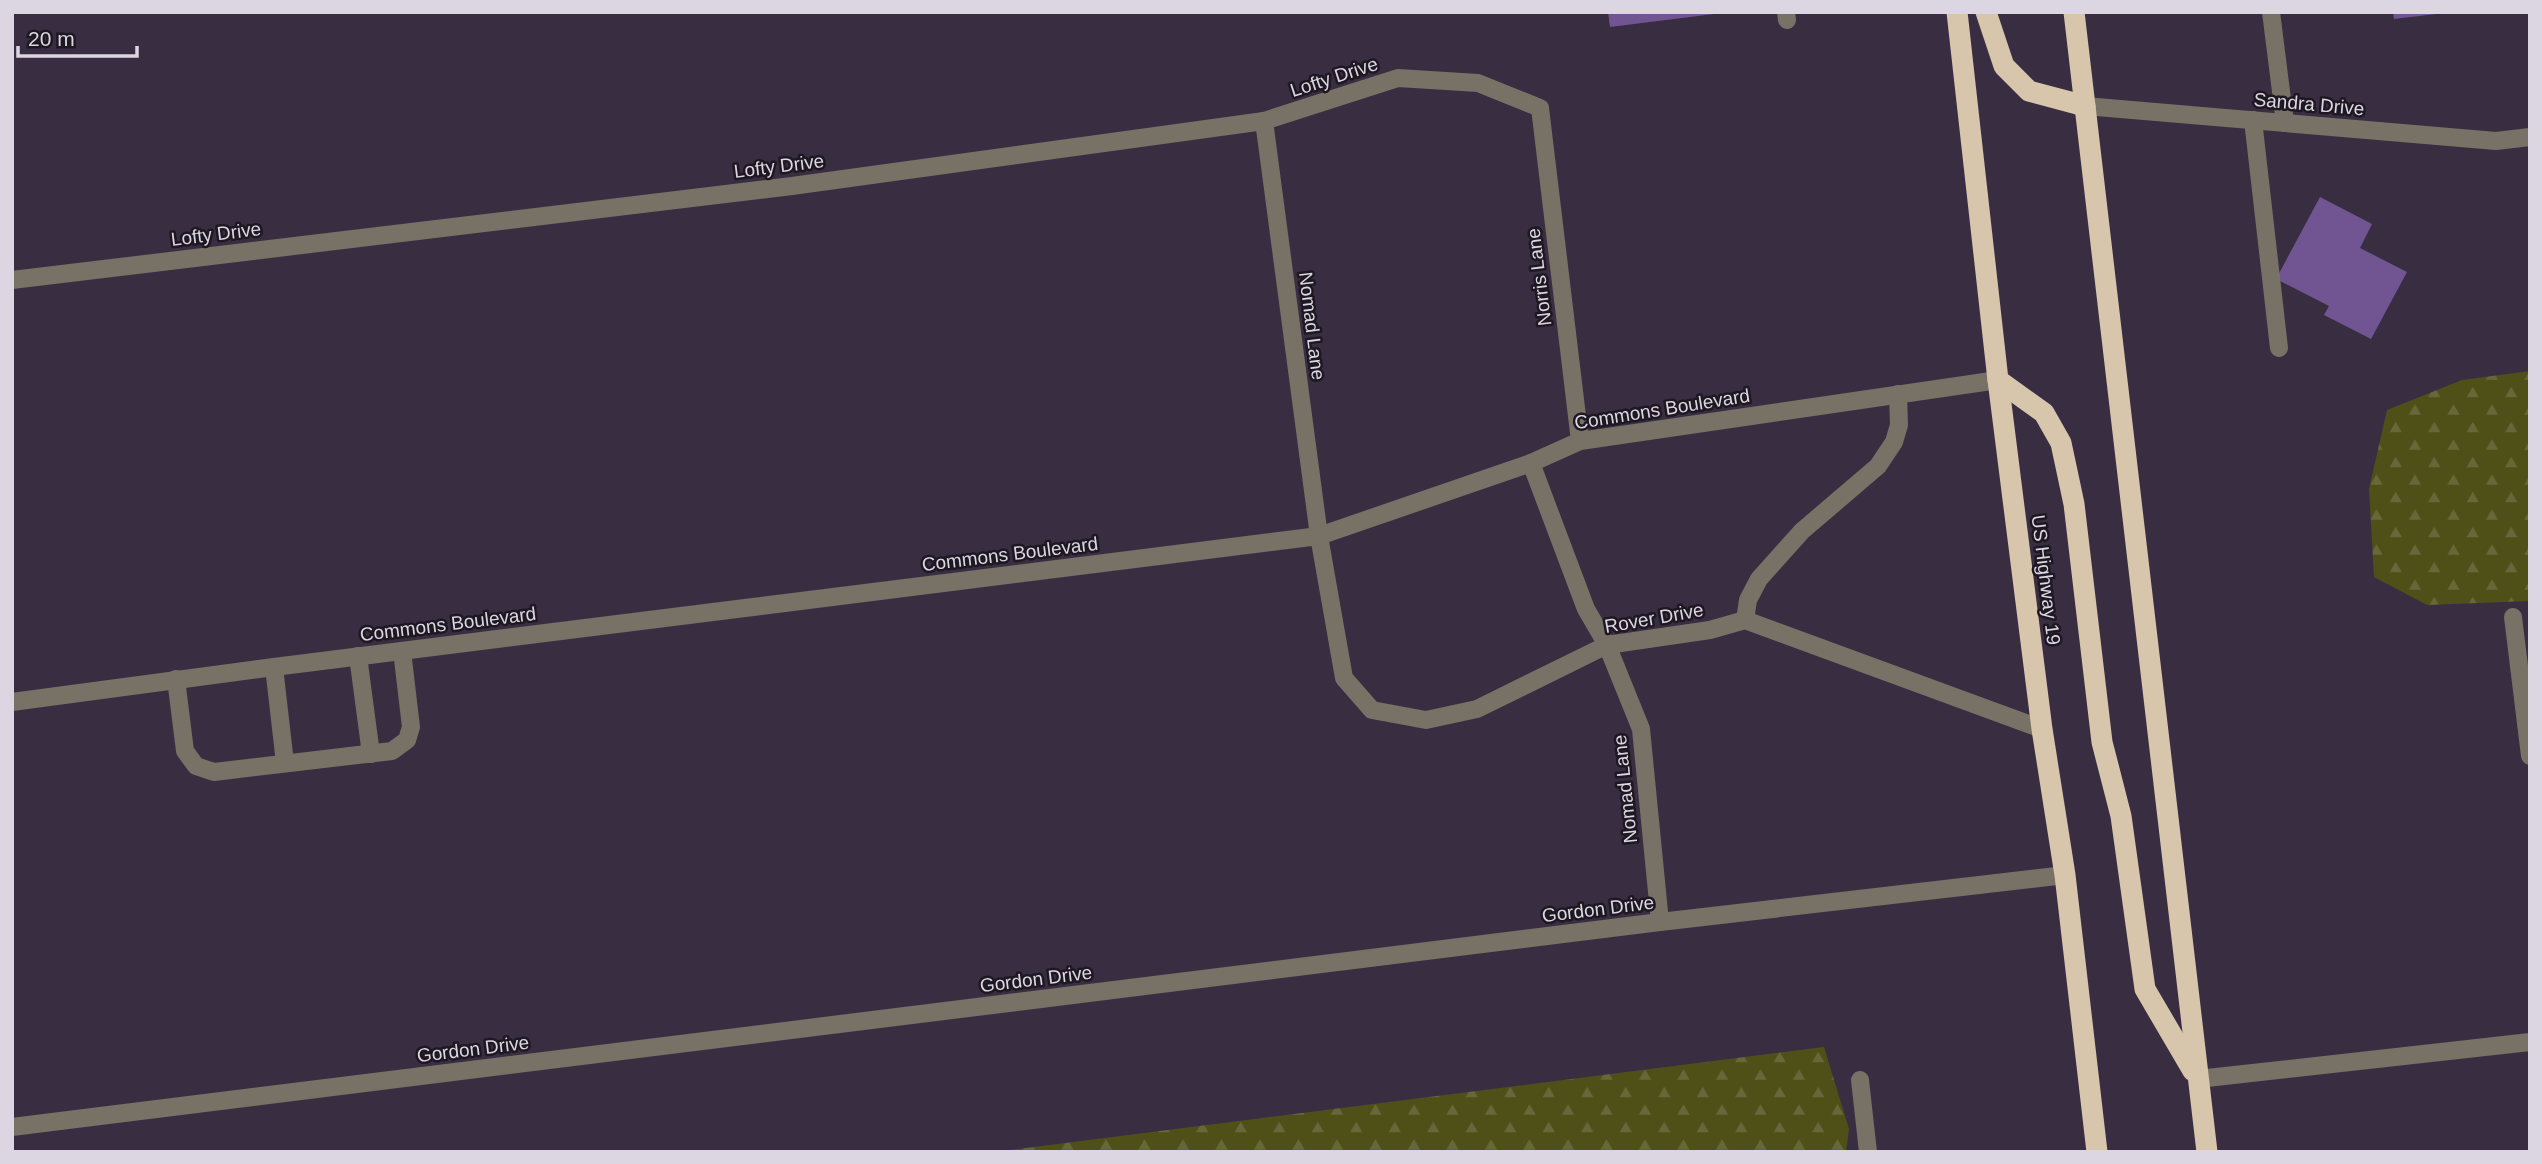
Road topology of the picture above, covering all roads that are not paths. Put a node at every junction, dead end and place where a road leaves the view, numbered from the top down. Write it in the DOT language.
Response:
graph roads {
  1 [pos="1957,12"];
  2 [pos="1986,12"];
  3 [pos="2074,12"];
  4 [pos="2272,12"];
  5 [pos="2085,106"];
  6 [pos="1540,108"];
  7 [pos="2253,120"];
  8 [pos="1264,121"];
  9 [pos="2284,123"];
  10 [pos="2530,137"];
  11 [pos="12,280"];
  12 [pos="2279,348"];
  13 [pos="1998,380"];
  14 [pos="1898,394"];
  15 [pos="1580,441"];
  16 [pos="1531,463"];
  17 [pos="1319,536"];
  18 [pos="2513,617"];
  19 [pos="1745,620"];
  20 [pos="1607,646"];
  21 [pos="402,651"];
  22 [pos="358,656"];
  23 [pos="274,667"];
  24 [pos="176,679"];
  25 [pos="12,702"];
  26 [pos="2042,729"];
  27 [pos="371,754"];
  28 [pos="2530,756"];
  29 [pos="285,763"];
  30 [pos="2065,874"];
  31 [pos="1660,922"];
  32 [pos="2530,1042"];
  33 [pos="2198,1079"];
  34 [pos="1860,1080"];
  35 [pos="12,1128"];
  36 [pos="1868,1152"];
  37 [pos="2097,1152"];
  38 [pos="2207,1152"];
  1 -- 13 [label="highway, US Highway 19"];
  2 -- 5 [label="highway"];
  3 -- 5 [label="highway"];
  4 -- 9 [label="street"];
  5 -- 7 [label="street, Sandra Drive"];
  5 -- 33 [label="highway"];
  6 -- 8 [label="street, Lofty Drive"];
  6 -- 15 [label="street, Norris Lane"];
  7 -- 9 [label="street, Sandra Drive"];
  7 -- 12 [label="street"];
  8 -- 11 [label="street, Lofty Drive"];
  8 -- 17 [label="street, Nomad Lane"];
  9 -- 10 [label="street, Sandra Drive"];
  13 -- 14 [label="street, Commons Boulevard"];
  13 -- 26 [label="highway, US Highway 19"];
  13 -- 33 [label="highway"];
  14 -- 15 [label="street, Commons Boulevard"];
  14 -- 19 [label="street"];
  15 -- 16 [label="street, Commons Boulevard"];
  16 -- 17 [label="street, Commons Boulevard"];
  16 -- 20 [label="street, Nomad Lane"];
  17 -- 20 [label="street, Rover Drive"];
  17 -- 21 [label="street, Commons Boulevard"];
  18 -- 28 [label="street"];
  19 -- 20 [label="street, Rover Drive"];
  19 -- 26 [label="street"];
  20 -- 31 [label="street, Nomad Lane"];
  21 -- 22 [label="street, Commons Boulevard"];
  21 -- 27 [label="street"];
  22 -- 23 [label="street, Commons Boulevard"];
  22 -- 27 [label="street"];
  23 -- 24 [label="street, Commons Boulevard"];
  23 -- 29 [label="street"];
  24 -- 25 [label="street, Commons Boulevard"];
  24 -- 29 [label="street"];
  26 -- 30 [label="highway, US Highway 19"];
  27 -- 29 [label="street"];
  30 -- 31 [label="street, Gordon Drive"];
  30 -- 37 [label="highway, US Highway 19"];
  31 -- 35 [label="street, Gordon Drive"];
  32 -- 33 [label="street"];
  33 -- 38 [label="highway"];
  34 -- 36 [label="street"];
}
